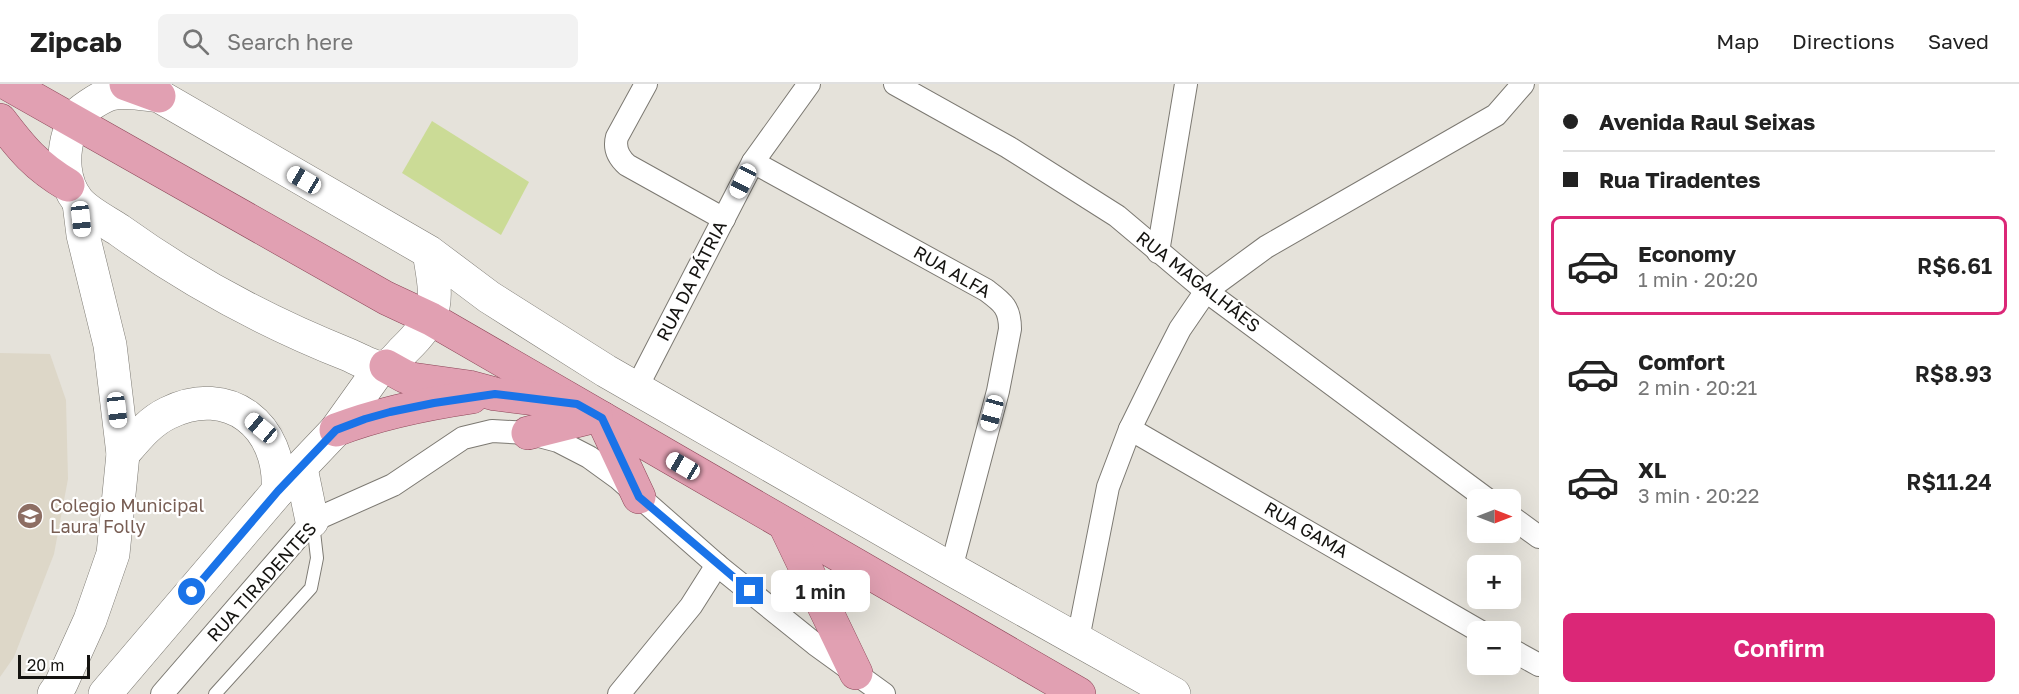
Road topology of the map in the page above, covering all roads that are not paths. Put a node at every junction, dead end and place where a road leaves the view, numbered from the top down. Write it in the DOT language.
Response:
graph roads {
  1 [pos="8,84"];
  2 [pos="126,84"];
  3 [pos="646,84"];
  4 [pos="809,84"];
  5 [pos="895,84"];
  6 [pos="1186,84"];
  7 [pos="1523,84"];
  8 [pos="159,96"];
  9 [pos="0,120"];
  10 [pos="72,120"];
  11 [pos="753,162"];
  12 [pos="74,194"];
  13 [pos="724,219"];
  14 [pos="429,252"];
  15 [pos="1158,252"];
  16 [pos="1206,291"];
  17 [pos="431,319"];
  18 [pos="384,367"];
  19 [pos="636,389"];
  20 [pos="495,394"];
  21 [pos="592,413"];
  22 [pos="1130,429"];
  23 [pos="336,430"];
  24 [pos="528,433"];
  25 [pos="123,454"];
  26 [pos="301,468"];
  27 [pos="1473,489"];
  28 [pos="278,491"];
  29 [pos="639,497"];
  30 [pos="312,522"];
  31 [pos="1521,524"];
  32 [pos="785,525"];
  33 [pos="1539,537"];
  34 [pos="717,565"];
  35 [pos="951,569"];
  36 [pos="1467,624"];
  37 [pos="1078,639"];
  38 [pos="1521,655"];
  39 [pos="1539,665"];
  40 [pos="856,673"];
  41 [pos="54,694"];
  42 [pos="105,694"];
  43 [pos="162,694"];
  44 [pos="215,694"];
  45 [pos="619,694"];
  46 [pos="884,694"];
  47 [pos="1079,694"];
  48 [pos="1174,694"];
  1 -- 10 [label="main road"];
  2 -- 8 [label="main road"];
  3 -- 13 [label="street"];
  4 -- 11 [label="street, RUA DA PÁTRIA"];
  5 -- 15 [label="street, RUA MAGALHÃES"];
  6 -- 15 [label="street"];
  7 -- 16 [label="street"];
  8 -- 10 [label="main road"];
  8 -- 14 [label="main road"];
  9 -- 12 [label="main road"];
  10 -- 12 [label="main road"];
  10 -- 17 [label="main road"];
  11 -- 13 [label="street, RUA DA PÁTRIA"];
  11 -- 35 [label="street, RUA ALFA"];
  12 -- 18 [label="main road"];
  12 -- 25 [label="main road"];
  13 -- 19 [label="street, RUA DA PÁTRIA"];
  14 -- 17 [label="main road"];
  14 -- 19 [label="main road"];
  15 -- 16 [label="street, RUA MAGALHÃES"];
  16 -- 22 [label="street"];
  16 -- 27 [label="street, RUA MAGALHÃES"];
  17 -- 18 [label="main road"];
  17 -- 21 [label="main road"];
  18 -- 20 [label="main road"];
  18 -- 23 [label="main road"];
  19 -- 35 [label="main road"];
  20 -- 21 [label="main road"];
  20 -- 23 [label="main road"];
  21 -- 24 [label="main road"];
  21 -- 29 [label="main road"];
  21 -- 32 [label="main road"];
  22 -- 36 [label="street, RUA GAMA"];
  22 -- 37 [label="street"];
  23 -- 26 [label="main road"];
  24 -- 29 [label="street, RUA TIRADENTES"];
  24 -- 30 [label="street, RUA TIRADENTES"];
  25 -- 28 [label="main road"];
  25 -- 41 [label="main road"];
  26 -- 28 [label="main road"];
  26 -- 30 [label="main road"];
  28 -- 42 [label="main road"];
  29 -- 34 [label="street, RUA TIRADENTES"];
  30 -- 43 [label="street, RUA TIRADENTES"];
  30 -- 44 [label="lane"];
  31 -- 33 [label="street"];
  32 -- 40 [label="main road"];
  32 -- 47 [label="main road"];
  34 -- 40 [label="street, RUA TIRADENTES"];
  34 -- 45 [label="street"];
  35 -- 37 [label="main road"];
  37 -- 48 [label="main road"];
  38 -- 39 [label="street"];
  40 -- 46 [label="street, RUA TIRADENTES"];
}
